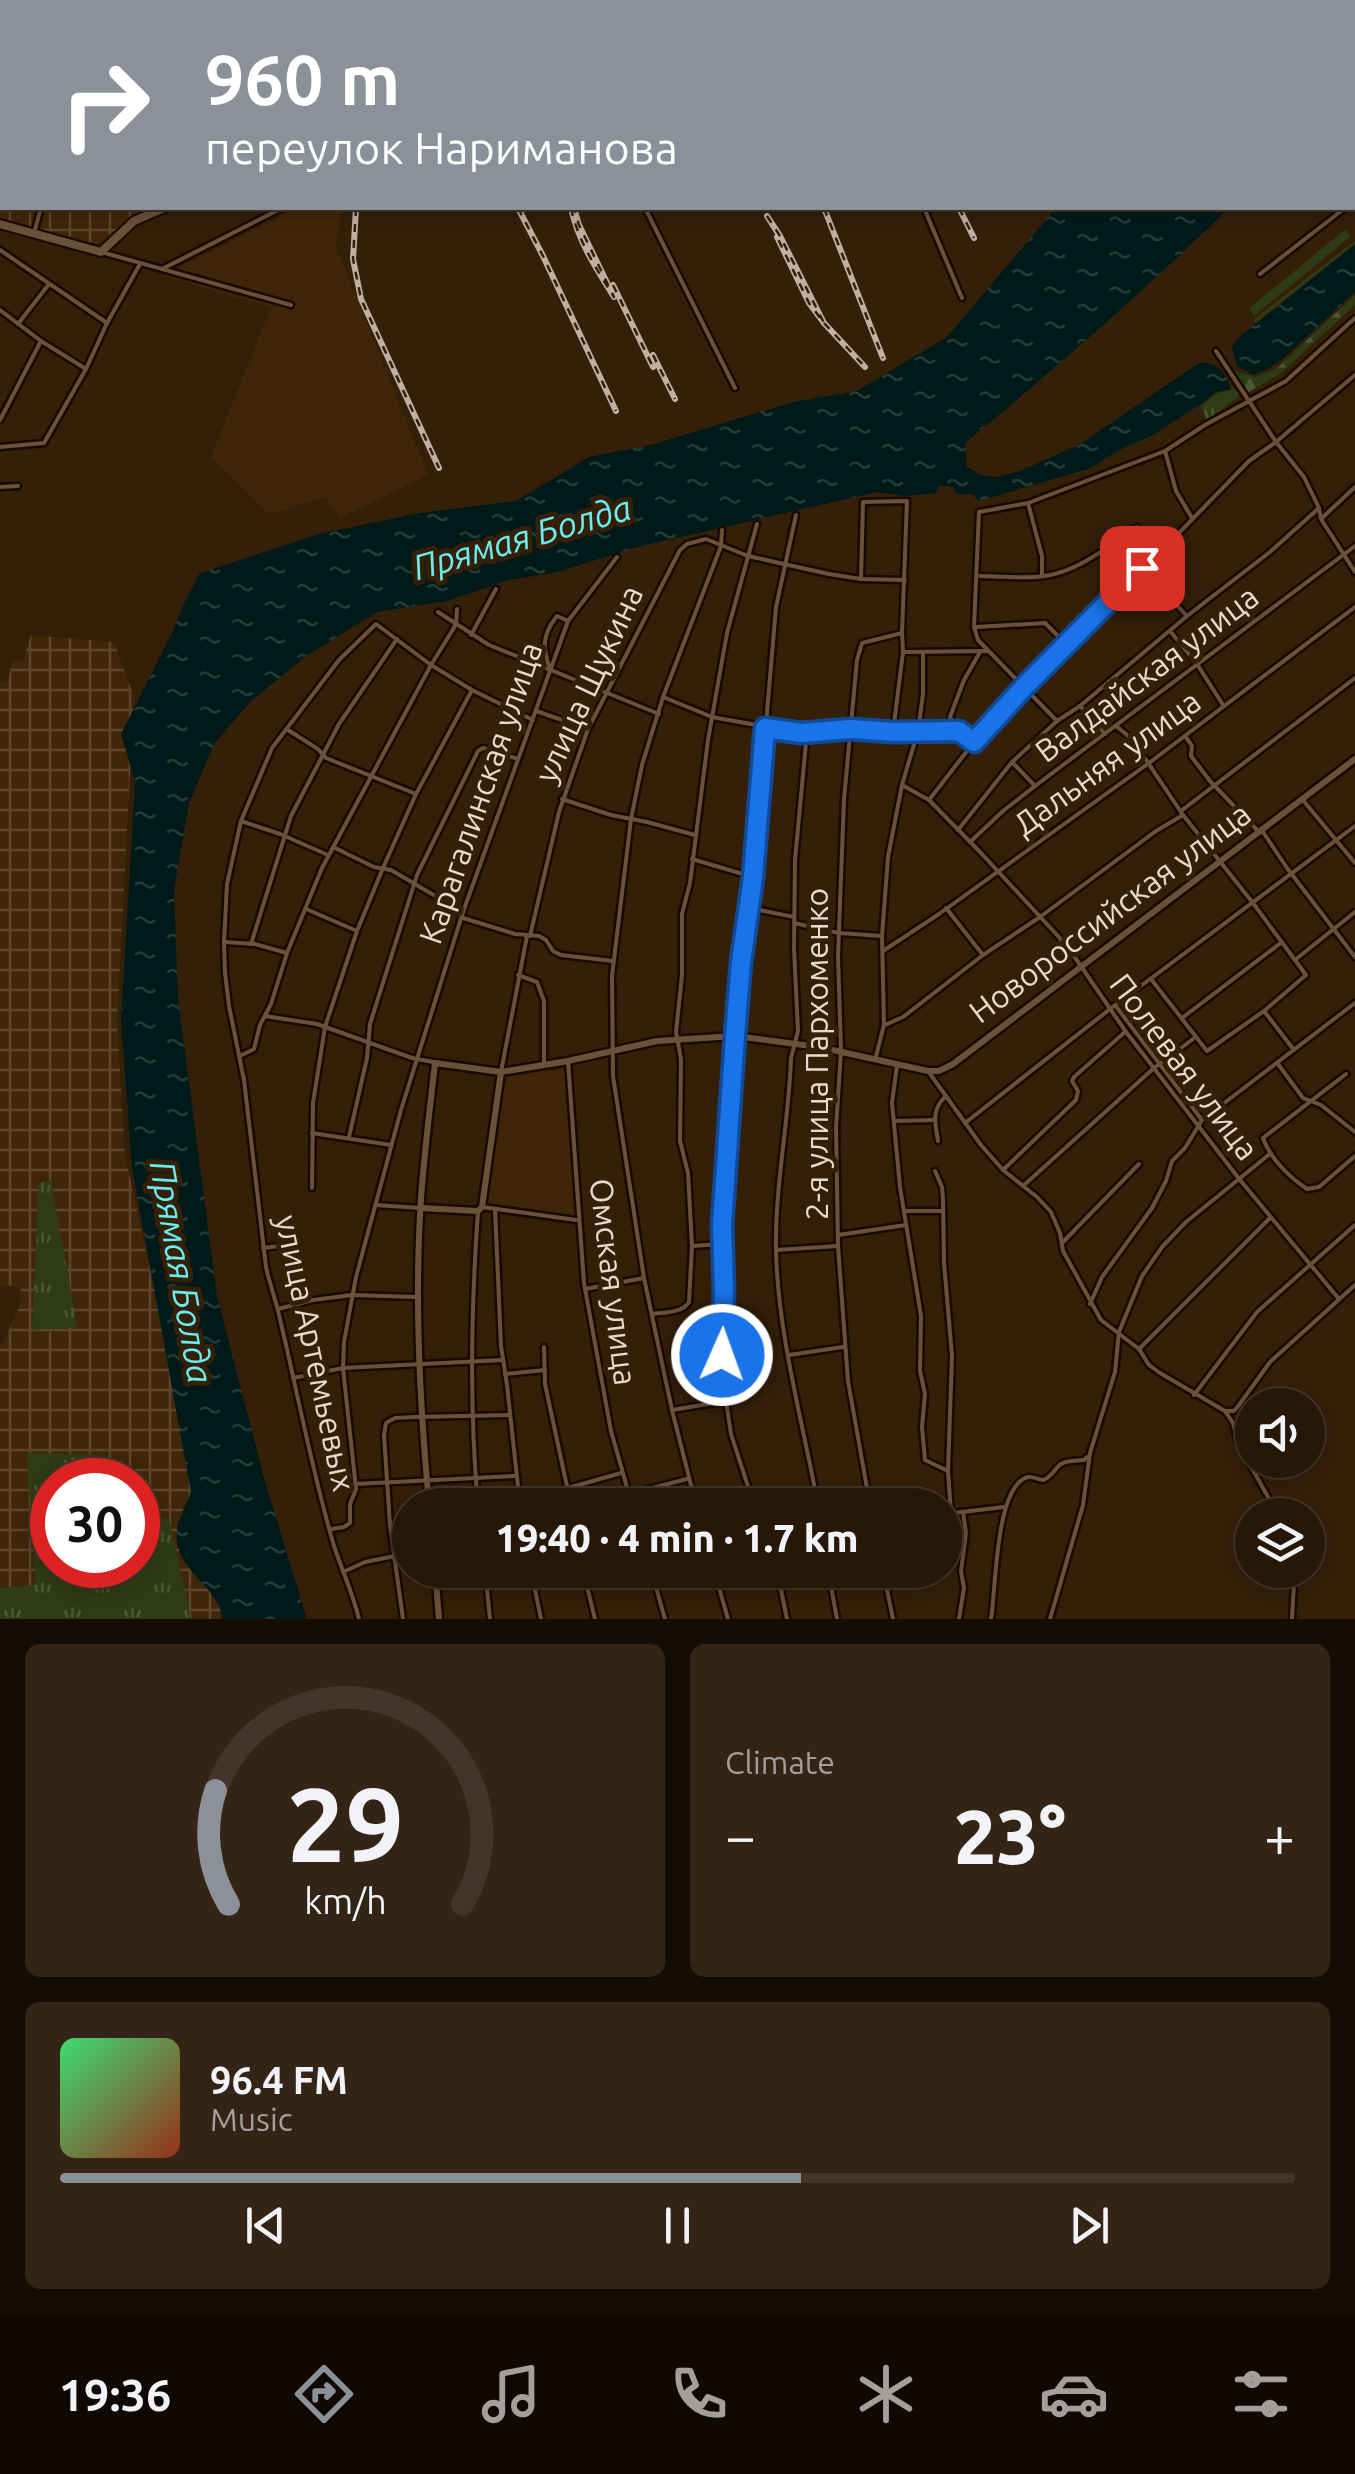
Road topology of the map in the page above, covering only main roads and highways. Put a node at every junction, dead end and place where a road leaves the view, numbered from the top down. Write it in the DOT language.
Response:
graph roads {
  1 [pos="160,210"];
  2 [pos="0,224"];
  1 -- 2 [label="main road"];
}
